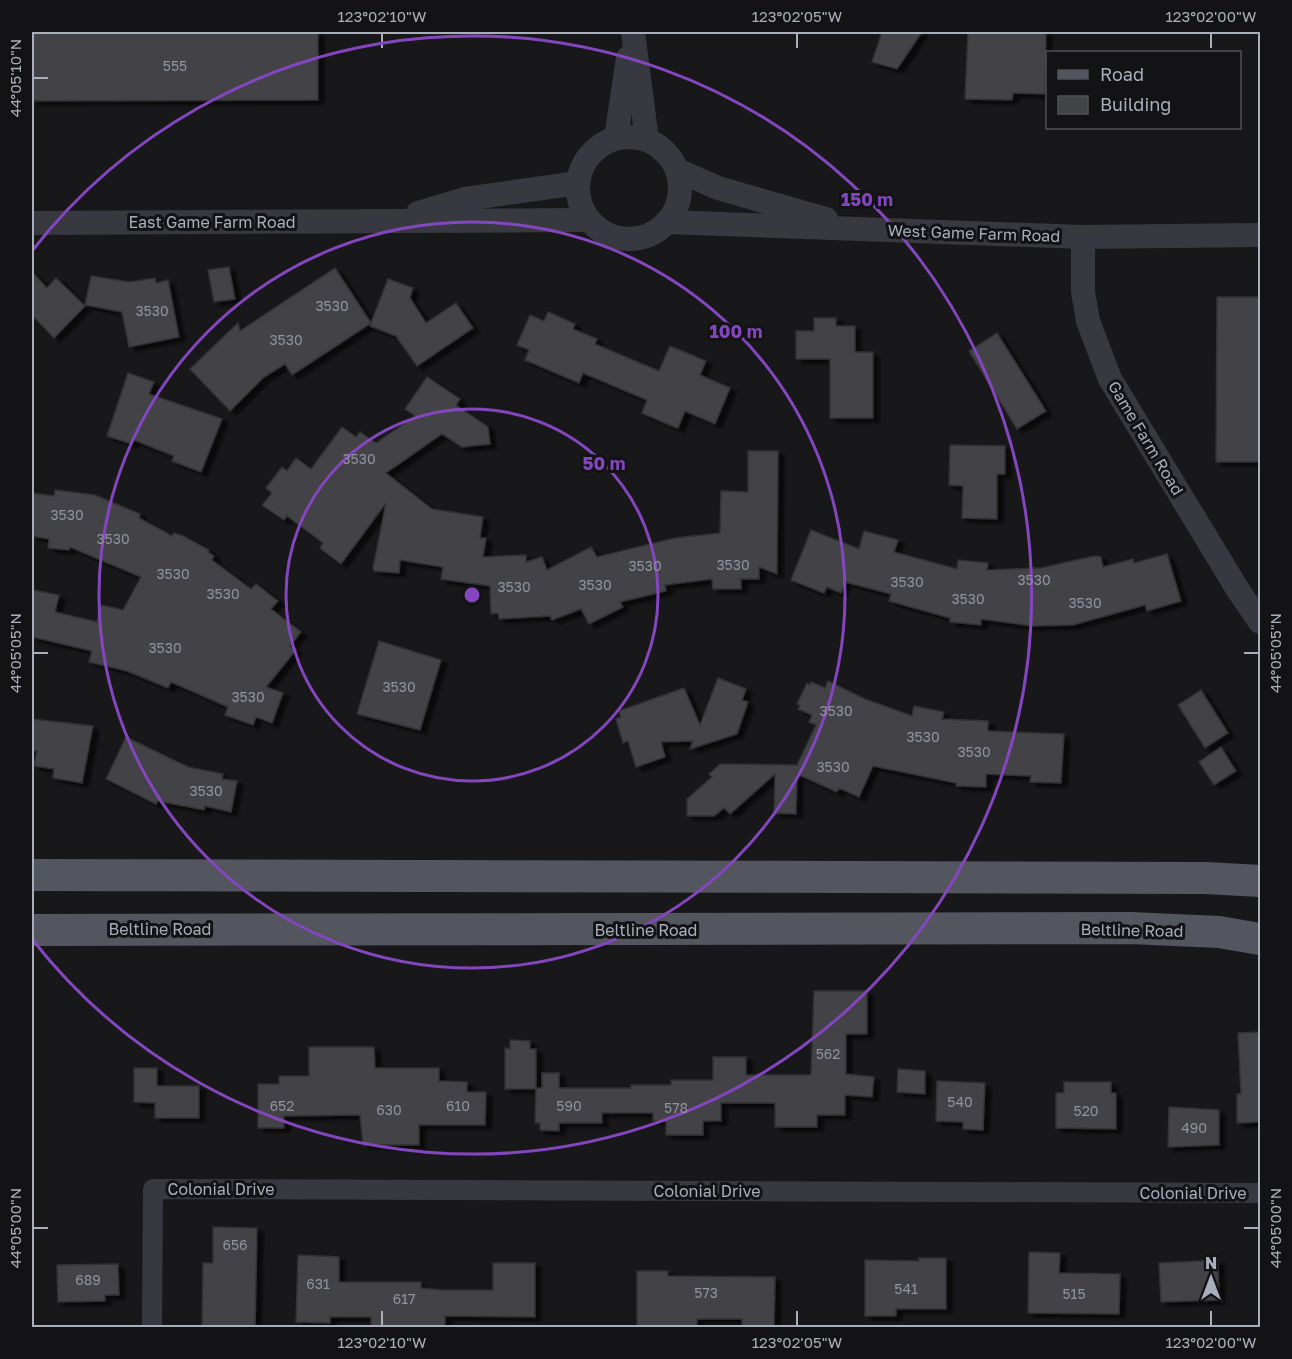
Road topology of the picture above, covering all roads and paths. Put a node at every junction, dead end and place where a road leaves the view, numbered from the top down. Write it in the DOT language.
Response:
graph roads {
  1 [pos="632,32"];
  2 [pos="616,138"];
  3 [pos="647,140"];
  4 [pos="677,170"];
  5 [pos="578,183"];
  6 [pos="393,220"];
  7 [pos="588,220"];
  8 [pos="667,222"];
  9 [pos="32,223"];
  10 [pos="866,230"];
  11 [pos="1260,235"];
  12 [pos="1083,237"];
  13 [pos="1260,622"];
  14 [pos="1260,858"];
  15 [pos="32,875"];
  16 [pos="1206,878"];
  17 [pos="1260,881"];
  18 [pos="32,930"];
  19 [pos="1260,939"];
  20 [pos="1260,1193"];
  21 [pos="152,1328"];
  1 -- 2 [label="street"];
  1 -- 3 [label="street"];
  2 -- 3 [label="street"];
  2 -- 5 [label="street"];
  3 -- 4 [label="street"];
  4 -- 8 [label="street"];
  4 -- 10 [label="street, West Game Farm Road"];
  5 -- 6 [label="street, East Game Farm Road"];
  5 -- 7 [label="street"];
  6 -- 7 [label="street, East Game Farm Road"];
  6 -- 9 [label="street, East Game Farm Road"];
  7 -- 8 [label="street"];
  8 -- 10 [label="street, West Game Farm Road"];
  10 -- 12 [label="street, West Game Farm Road"];
  11 -- 12 [label="street, West Game Farm Road"];
  12 -- 13 [label="street, Game Farm Road"];
  14 -- 16 [label="main road"];
  15 -- 16 [label="main road"];
  16 -- 17 [label="main road"];
  18 -- 19 [label="main road, Beltline Road"];
  20 -- 21 [label="street, Colonial Drive"];
}
